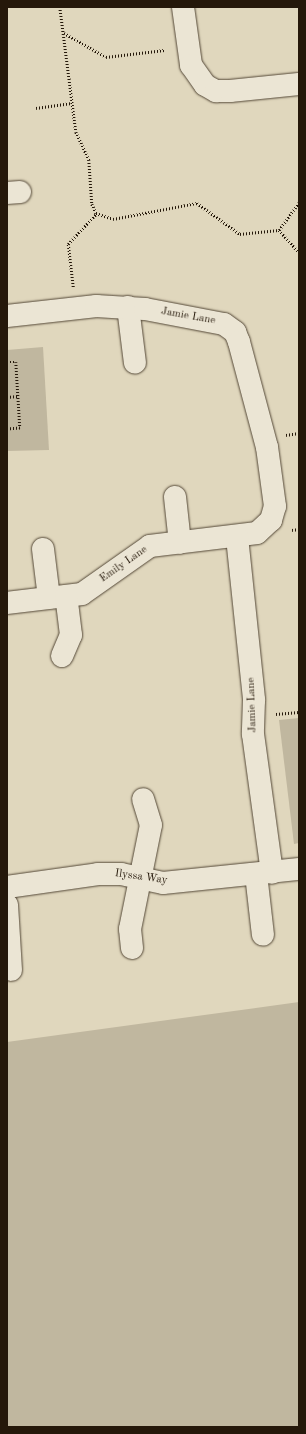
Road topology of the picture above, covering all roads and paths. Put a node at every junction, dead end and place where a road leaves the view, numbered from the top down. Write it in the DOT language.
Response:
graph roads {
  1 [pos="60,7"];
  2 [pos="183,7"];
  3 [pos="63,33"];
  4 [pos="165,50"];
  5 [pos="299,84"];
  6 [pos="72,103"];
  7 [pos="36,108"];
  8 [pos="299,202"];
  9 [pos="97,213"];
  10 [pos="279,230"];
  11 [pos="299,252"];
  12 [pos="74,292"];
  13 [pos="128,307"];
  14 [pos="7,316"];
  15 [pos="7,362"];
  16 [pos="135,363"];
  17 [pos="18,396"];
  18 [pos="7,397"];
  19 [pos="7,429"];
  20 [pos="299,433"];
  21 [pos="282,435"];
  22 [pos="175,497"];
  23 [pos="275,506"];
  24 [pos="299,529"];
  25 [pos="291,530"];
  26 [pos="238,537"];
  27 [pos="180,543"];
  28 [pos="43,549"];
  29 [pos="57,597"];
  30 [pos="7,603"];
  31 [pos="62,656"];
  32 [pos="299,712"];
  33 [pos="272,715"];
  34 [pos="143,799"];
  35 [pos="299,869"];
  36 [pos="264,873"];
  37 [pos="142,879"];
  38 [pos="7,887"];
  39 [pos="7,905"];
  40 [pos="263,935"];
  41 [pos="132,948"];
  42 [pos="11,970"];
  1 -- 3 [label="path"];
  2 -- 5 [label="street"];
  3 -- 4 [label="path"];
  3 -- 6 [label="path"];
  6 -- 7 [label="path"];
  6 -- 9 [label="path"];
  8 -- 10 [label="path"];
  9 -- 10 [label="path"];
  9 -- 12 [label="path"];
  10 -- 11 [label="path"];
  13 -- 14 [label="street, Jamie Lane"];
  13 -- 16 [label="street"];
  13 -- 23 [label="street, Jamie Lane"];
  15 -- 17 [label="path"];
  17 -- 18 [label="path"];
  17 -- 19 [label="path"];
  20 -- 21 [label="path"];
  22 -- 27 [label="street"];
  23 -- 26 [label="street, Emily Lane"];
  24 -- 25 [label="path"];
  26 -- 27 [label="street, Emily Lane"];
  26 -- 36 [label="street, Jamie Lane"];
  27 -- 29 [label="street, Emily Lane"];
  28 -- 29 [label="street"];
  29 -- 30 [label="street, Emily Lane"];
  29 -- 31 [label="street"];
  32 -- 33 [label="path"];
  34 -- 37 [label="street"];
  35 -- 36 [label="street, Ilyssa Way"];
  36 -- 37 [label="street, Ilyssa Way"];
  36 -- 40 [label="street, Jamie Lane"];
  37 -- 38 [label="street, Ilyssa Way"];
  37 -- 41 [label="street"];
  39 -- 42 [label="street"];
}
